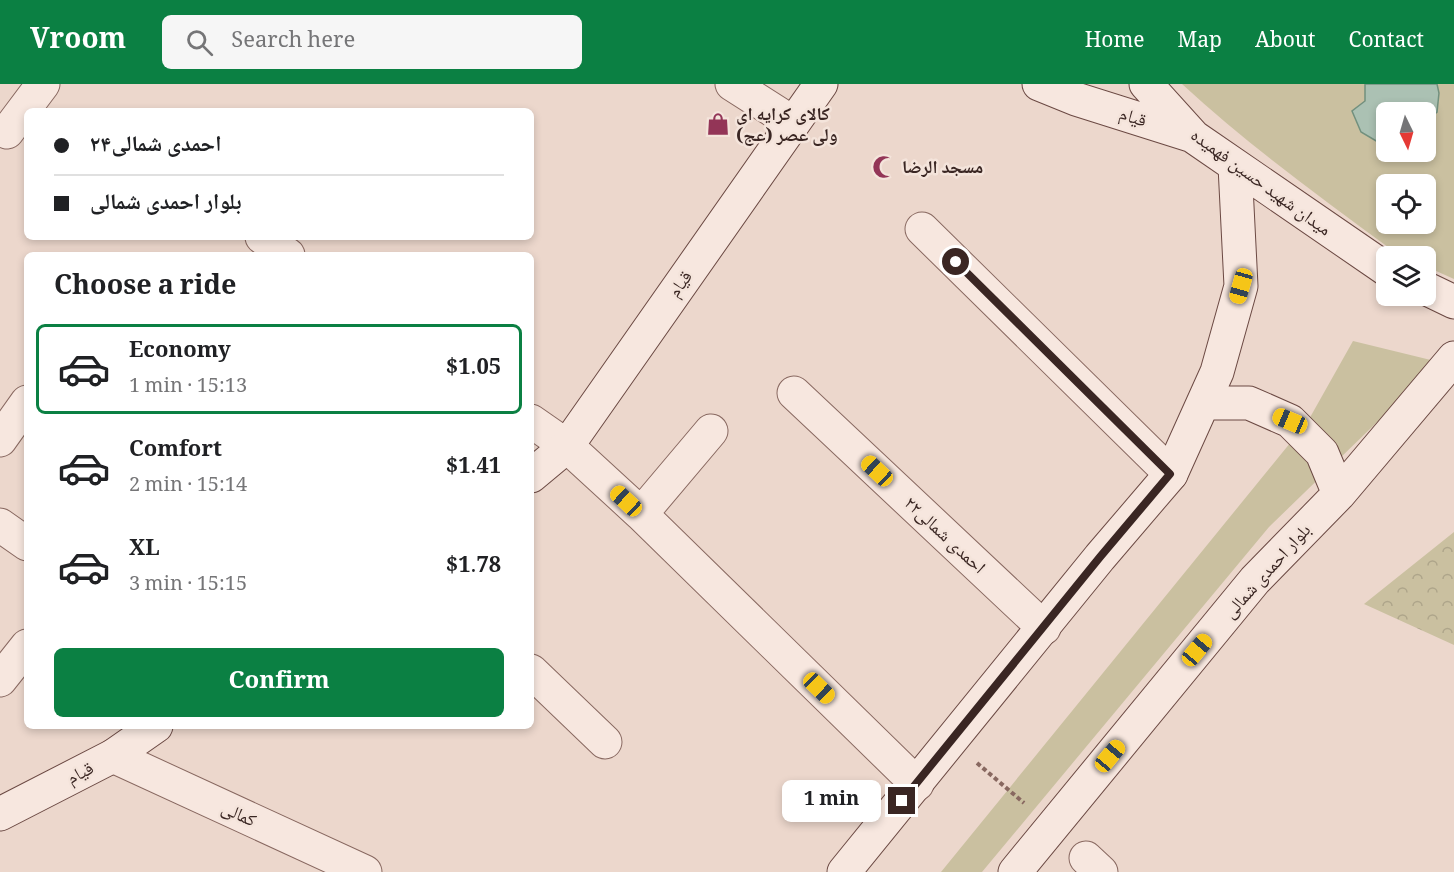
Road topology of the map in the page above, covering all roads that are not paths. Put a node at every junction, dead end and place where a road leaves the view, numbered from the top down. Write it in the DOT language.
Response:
graph roads {
  1 [pos="44,84"];
  2 [pos="732,84"];
  3 [pos="822,84"];
  4 [pos="1039,84"];
  5 [pos="1146,84"];
  6 [pos="29,108"];
  7 [pos="24,116"];
  8 [pos="793,123"];
  9 [pos="11,136"];
  10 [pos="1194,137"];
  11 [pos="1235,166"];
  12 [pos="922,229"];
  13 [pos="266,240"];
  14 [pos="284,252"];
  15 [pos="1376,262"];
  16 [pos="1436,293"];
  17 [pos="1454,302"];
  18 [pos="1454,358"];
  19 [pos="794,393"];
  20 [pos="1204,403"];
  21 [pos="24,406"];
  22 [pos="534,423"];
  23 [pos="711,431"];
  24 [pos="0,440"];
  25 [pos="567,446"];
  26 [pos="534,474"];
  27 [pos="1170,474"];
  28 [pos="1339,495"];
  29 [pos="641,514"];
  30 [pos="0,525"];
  31 [pos="24,542"];
  32 [pos="1044,628"];
  33 [pos="24,650"];
  34 [pos="534,675"];
  35 [pos="0,680"];
  36 [pos="152,729"];
  37 [pos="605,742"];
  38 [pos="113,756"];
  39 [pos="917,784"];
  40 [pos="0,814"];
  41 [pos="365,872"];
  42 [pos="844,872"];
  43 [pos="1015,872"];
  1 -- 6 [label="street"];
  2 -- 8 [label="street"];
  3 -- 8 [label="street, قیام"];
  4 -- 10 [label="street, قیام"];
  5 -- 10 [label="street, میدان شهید حسین فهمیده"];
  7 -- 9 [label="street"];
  8 -- 25 [label="street, قیام"];
  10 -- 11 [label="street, میدان شهید حسین فهمیده"];
  11 -- 15 [label="street, میدان شهید حسین فهمیده"];
  11 -- 20 [label="street"];
  12 -- 27 [label="street"];
  13 -- 14 [label="street"];
  16 -- 17 [label="street"];
  18 -- 28 [label="street, بلوار احمدی شمالی"];
  19 -- 32 [label="street, احمدی شمالی۲۲"];
  20 -- 27 [label="street"];
  20 -- 28 [label="street"];
  21 -- 24 [label="street"];
  22 -- 25 [label="street"];
  23 -- 29 [label="street"];
  25 -- 26 [label="street, قیام"];
  25 -- 29 [label="street"];
  27 -- 32 [label="street"];
  28 -- 43 [label="street, بلوار احمدی شمالی"];
  29 -- 39 [label="street"];
  30 -- 31 [label="street"];
  32 -- 39 [label="street"];
  33 -- 35 [label="street"];
  34 -- 37 [label="street"];
  36 -- 38 [label="street, قیام"];
  38 -- 40 [label="street, قیام"];
  38 -- 41 [label="street, کمالی"];
  39 -- 42 [label="street"];
}
